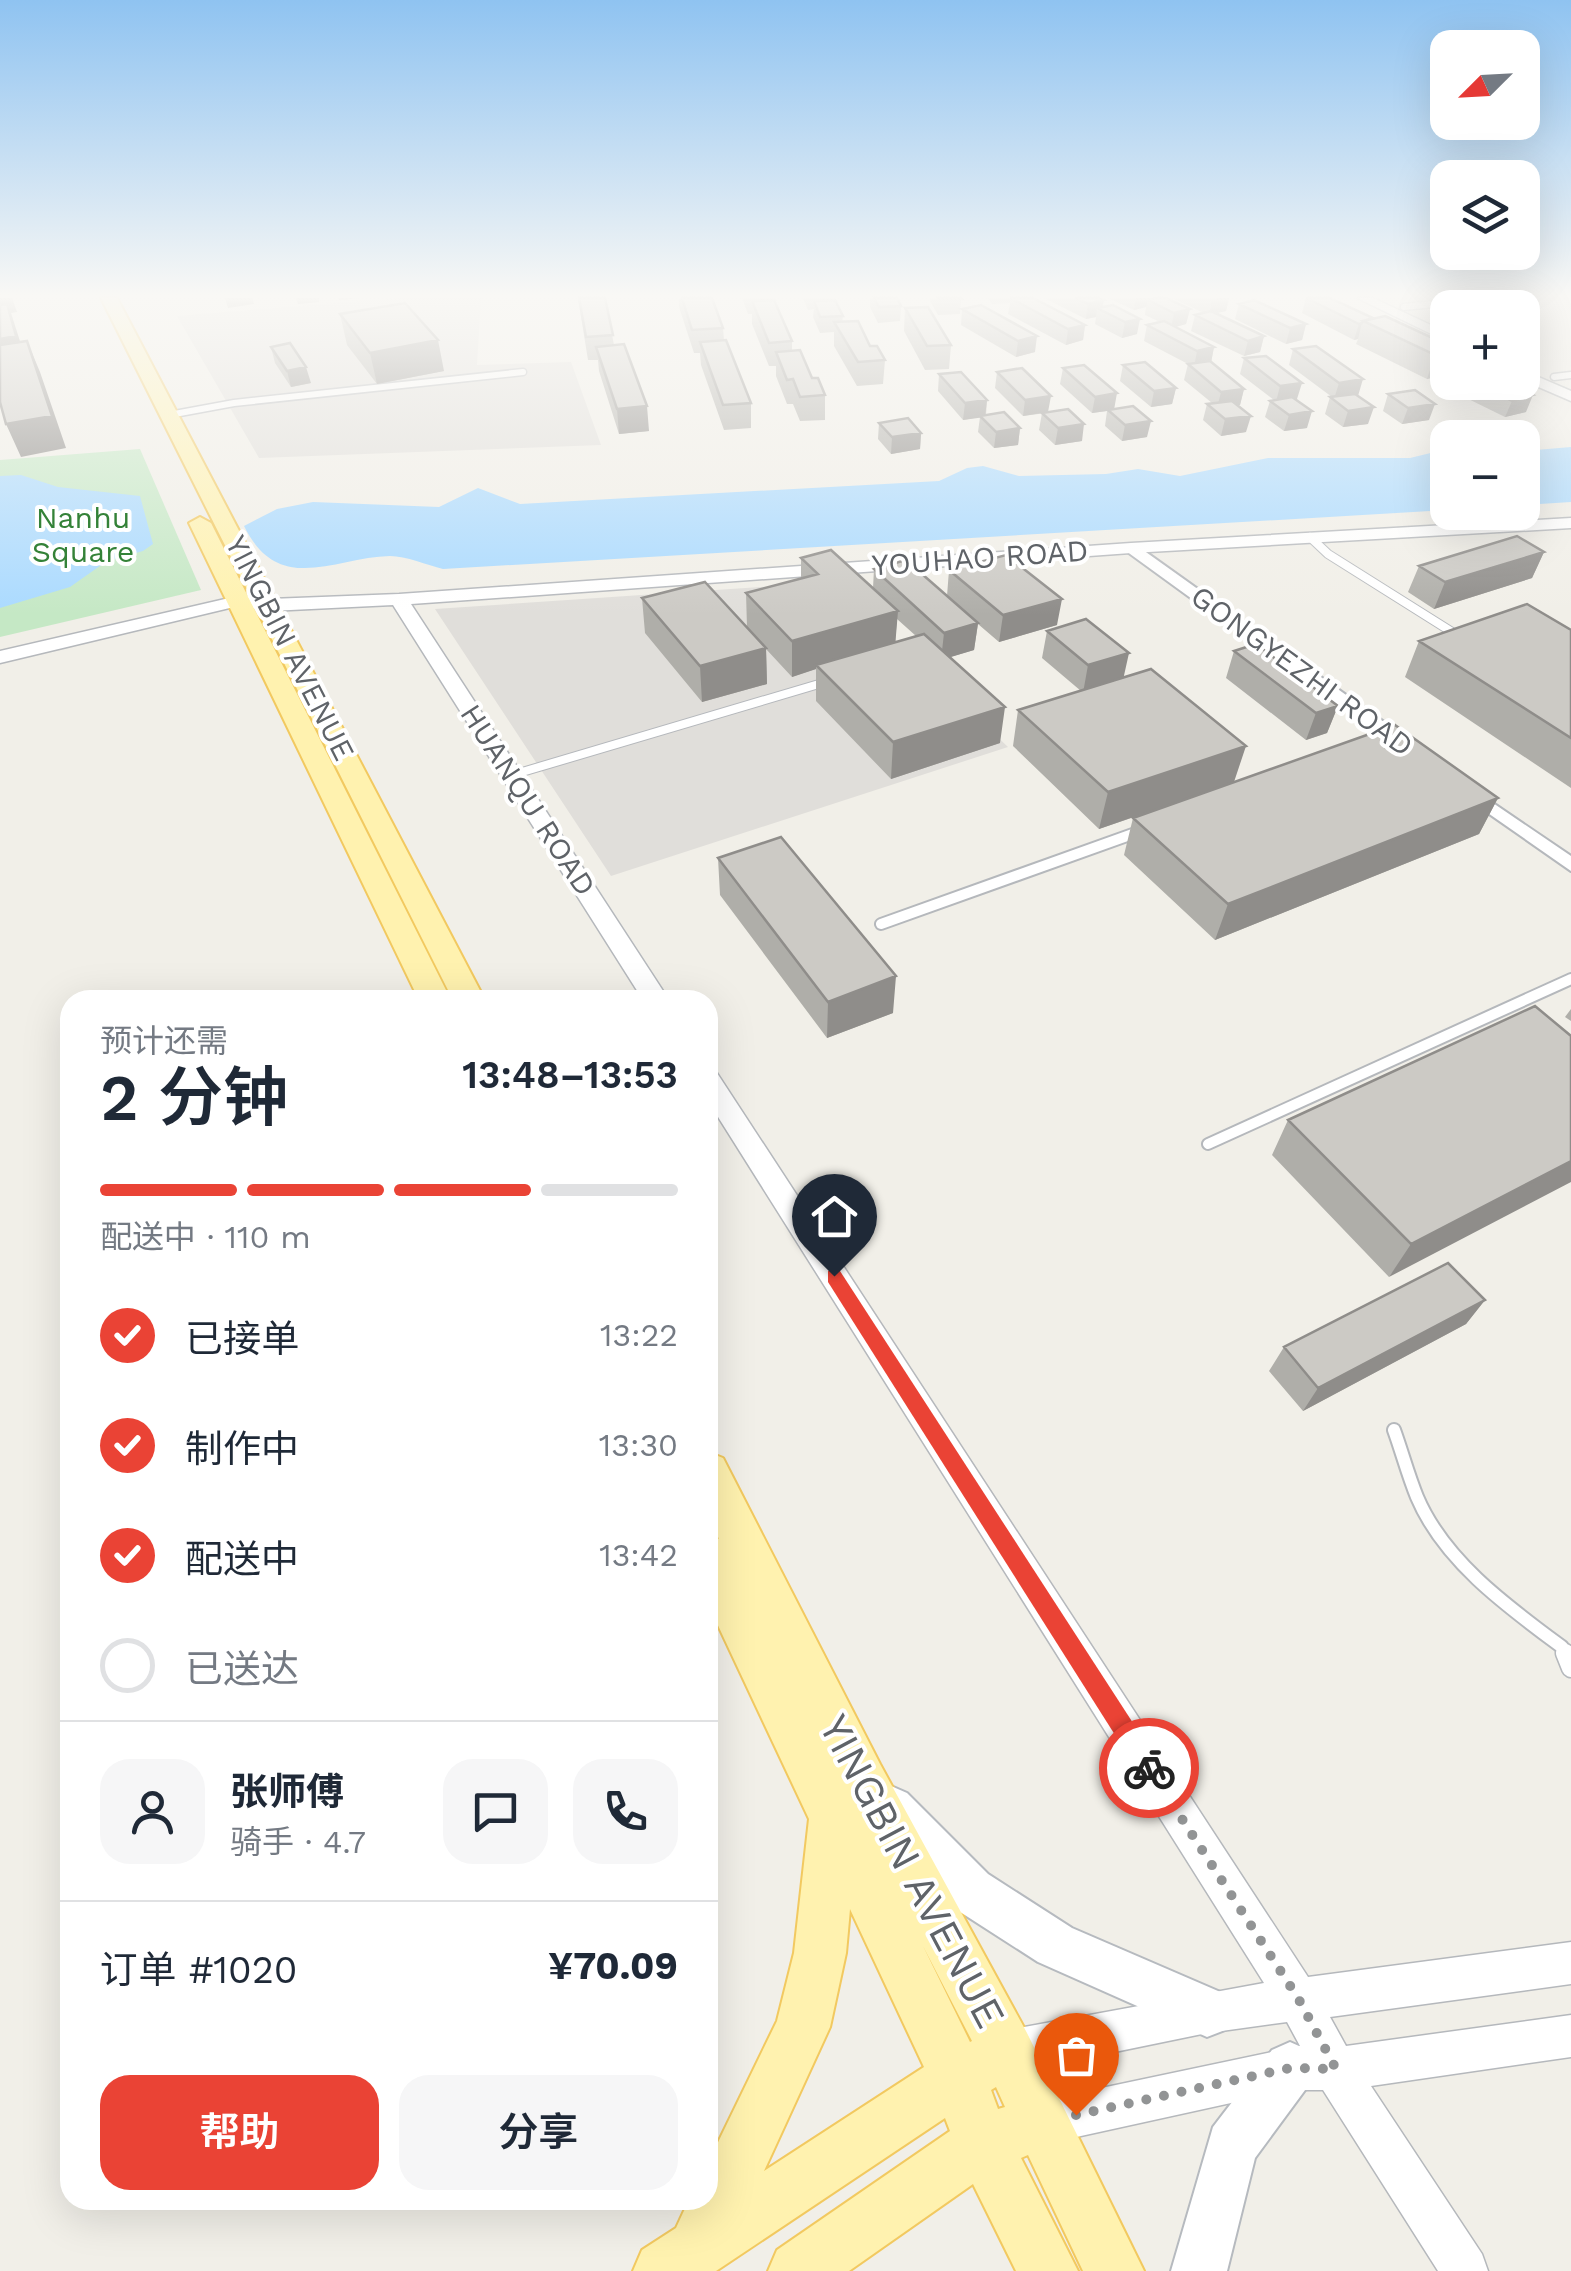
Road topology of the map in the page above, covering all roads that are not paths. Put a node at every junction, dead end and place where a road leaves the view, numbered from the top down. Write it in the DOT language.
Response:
graph roads {
  1 [pos="142,404"];
  2 [pos="163,404"];
  3 [pos="224,404"];
  4 [pos="169,415"];
  5 [pos="1571,522"];
  6 [pos="1310,537"];
  7 [pos="1130,548"];
  8 [pos="400,599"];
  9 [pos="270,605"];
  10 [pos="242,607"];
  11 [pos="1452,632"];
  12 [pos="0,656"];
  13 [pos="0,670"];
  14 [pos="838,678"];
  15 [pos="1396,739"];
  16 [pos="1378,746"];
  17 [pos="1428,762"];
  18 [pos="512,775"];
  19 [pos="1460,785"];
  20 [pos="1157,825"];
  21 [pos="1571,865"];
  22 [pos="881,924"];
  23 [pos="1571,980"];
  24 [pos="429,990"];
  25 [pos="464,990"];
  26 [pos="650,990"];
  27 [pos="718,1096"];
  28 [pos="1208,1144"];
  29 [pos="1394,1430"];
  30 [pos="718,1495"];
  31 [pos="718,1573"];
  32 [pos="1571,1668"];
  33 [pos="849,1797"];
  34 [pos="1571,1963"];
  35 [pos="1298,1998"];
  36 [pos="1207,2012"];
  37 [pos="1571,2036"];
  38 [pos="1008,2052"];
  39 [pos="1313,2068"];
  40 [pos="958,2077"];
  41 [pos="1040,2123"];
  42 [pos="983,2143"];
  43 [pos="718,2188"];
  44 [pos="706,2210"];
  45 [pos="680,2260"];
  46 [pos="798,2271"];
  47 [pos="1048,2271"];
  48 [pos="1114,2271"];
  49 [pos="1199,2271"];
  50 [pos="1465,2271"];
  1 -- 10 [label="main road, YINGBIN AVENUE"];
  2 -- 4 [label="main road, YINGBIN AVENUE"];
  3 -- 4 [label="lane"];
  4 -- 9 [label="main road, YINGBIN AVENUE"];
  5 -- 6 [label="street, YOUHAO ROAD"];
  6 -- 7 [label="street, YOUHAO ROAD"];
  6 -- 11 [label="lane"];
  7 -- 8 [label="street, YOUHAO ROAD"];
  7 -- 15 [label="street, GONGYEZHI ROAD"];
  8 -- 9 [label="street, YOUHAO ROAD"];
  8 -- 18 [label="street, HUANQU ROAD"];
  9 -- 10 [label="street, YOUHAO ROAD"];
  9 -- 25 [label="main road, YINGBIN AVENUE"];
  10 -- 12 [label="street"];
  10 -- 13 [label="street"];
  10 -- 24 [label="main road, YINGBIN AVENUE"];
  14 -- 18 [label="lane"];
  15 -- 16 [label="lane"];
  15 -- 17 [label="street, GONGYEZHI ROAD"];
  18 -- 26 [label="street, HUANQU ROAD"];
  19 -- 21 [label="street"];
  20 -- 22 [label="lane"];
  23 -- 28 [label="lane"];
  27 -- 35 [label="street"];
  29 -- 32 [label="lane"];
  30 -- 33 [label="main road, YINGBIN AVENUE"];
  31 -- 33 [label="main road, YINGBIN AVENUE"];
  33 -- 36 [label="main road"];
  33 -- 38 [label="main road, YINGBIN AVENUE"];
  33 -- 40 [label="main road, YINGBIN AVENUE"];
  33 -- 43 [label="main road"];
  34 -- 35 [label="street"];
  35 -- 36 [label="street"];
  35 -- 39 [label="street"];
  36 -- 38 [label="street"];
  37 -- 39 [label="street"];
  38 -- 40 [label="main road"];
  38 -- 41 [label="main road, YINGBIN AVENUE"];
  39 -- 41 [label="street"];
  39 -- 49 [label="main road"];
  39 -- 50 [label="street"];
  40 -- 42 [label="main road, YINGBIN AVENUE"];
  40 -- 45 [label="main road"];
  41 -- 42 [label="main road"];
  41 -- 48 [label="main road, YINGBIN AVENUE"];
  42 -- 46 [label="main road"];
  42 -- 47 [label="main road, YINGBIN AVENUE"];
  44 -- 45 [label="main road"];
}
